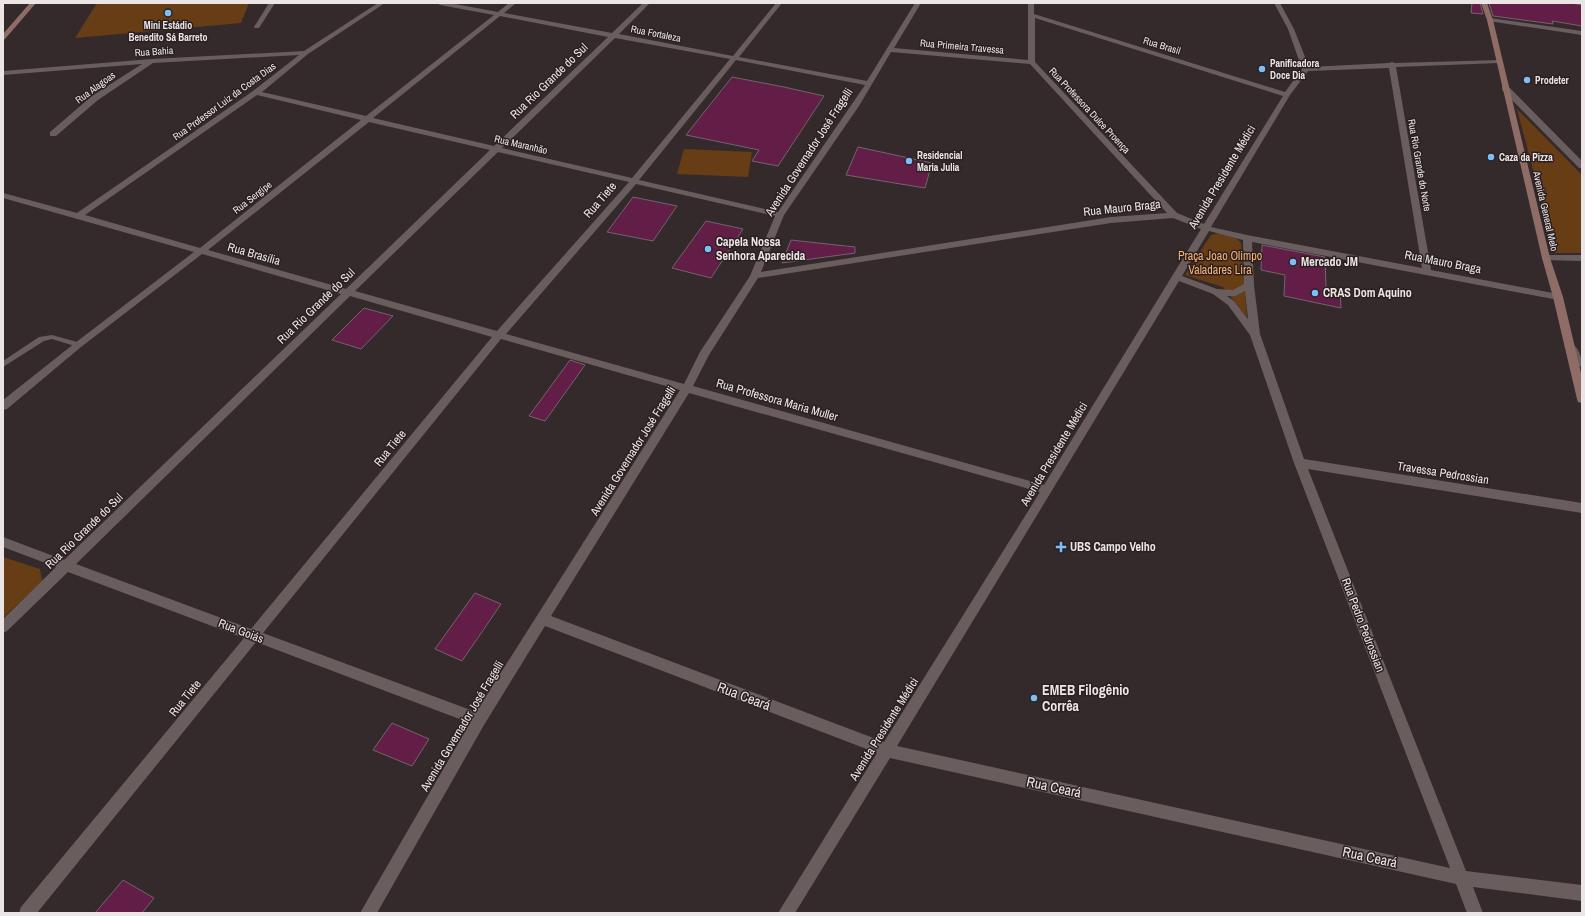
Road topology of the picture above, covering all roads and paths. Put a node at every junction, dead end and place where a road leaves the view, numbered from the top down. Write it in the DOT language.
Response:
graph roads {
  1 [pos="32,3"];
  2 [pos="272,3"];
  3 [pos="382,3"];
  4 [pos="440,3"];
  5 [pos="513,3"];
  6 [pos="647,3"];
  7 [pos="779,3"];
  8 [pos="918,3"];
  9 [pos="1031,3"];
  10 [pos="1277,3"];
  11 [pos="1484,3"];
  12 [pos="499,14"];
  13 [pos="1032,15"];
  14 [pos="1490,20"];
  15 [pos="257,27"];
  16 [pos="1582,34"];
  17 [pos="614,36"];
  18 [pos="3,38"];
  19 [pos="891,50"];
  20 [pos="306,53"];
  21 [pos="734,58"];
  22 [pos="152,61"];
  23 [pos="1499,61"];
  24 [pos="1032,62"];
  25 [pos="1392,64"];
  26 [pos="1306,69"];
  27 [pos="3,73"];
  28 [pos="868,83"];
  29 [pos="1505,88"];
  30 [pos="256,93"];
  31 [pos="1287,95"];
  32 [pos="367,119"];
  33 [pos="53,134"];
  34 [pos="497,149"];
  35 [pos="1582,166"];
  36 [pos="634,181"];
  37 [pos="3,195"];
  38 [pos="780,215"];
  39 [pos="1174,215"];
  40 [pos="78,216"];
  41 [pos="1206,228"];
  42 [pos="1247,238"];
  43 [pos="201,251"];
  44 [pos="1546,258"];
  45 [pos="1582,258"];
  46 [pos="1427,271"];
  47 [pos="755,276"];
  48 [pos="1176,277"];
  49 [pos="1249,285"];
  50 [pos="1216,292"];
  51 [pos="348,293"];
  52 [pos="1558,297"];
  53 [pos="1255,334"];
  54 [pos="499,335"];
  55 [pos="78,345"];
  56 [pos="1569,346"];
  57 [pos="1582,363"];
  58 [pos="3,364"];
  59 [pos="687,388"];
  60 [pos="1582,400"];
  61 [pos="3,406"];
  62 [pos="1300,463"];
  63 [pos="1047,490"];
  64 [pos="1582,508"];
  65 [pos="3,542"];
  66 [pos="67,566"];
  67 [pos="543,619"];
  68 [pos="3,628"];
  69 [pos="253,636"];
  70 [pos="479,720"];
  71 [pos="886,750"];
  72 [pos="1462,878"];
  73 [pos="1582,893"];
  74 [pos="27,913"];
  75 [pos="368,913"];
  76 [pos="786,913"];
  77 [pos="1475,913"];
  1 -- 18 [label="main road"];
  2 -- 15 [label="street"];
  3 -- 20 [label="street, Rua Professor Luiz da Costa Dias"];
  4 -- 12 [label="street, Rua Fortaleza"];
  5 -- 12 [label="street, Rua Sergipe"];
  6 -- 17 [label="street, Rua Rio Grande do Sul"];
  7 -- 21 [label="street, Rua Tiete"];
  8 -- 19 [label="street, Avenida Governador José Fragelli"];
  9 -- 13 [label="street"];
  10 -- 26 [label="street"];
  11 -- 14 [label="main road, Avenida General Melo"];
  12 -- 17 [label="street, Rua Fortaleza"];
  12 -- 32 [label="street, Rua Sergipe"];
  13 -- 24 [label="street"];
  13 -- 31 [label="street, Rua Brasil"];
  14 -- 16 [label="street"];
  14 -- 23 [label="main road, Avenida General Melo"];
  17 -- 21 [label="street, Rua Fortaleza"];
  17 -- 34 [label="street, Rua Rio Grande do Sul"];
  19 -- 24 [label="street, Rua Primeira Travessa"];
  19 -- 28 [label="street, Avenida Governador José Fragelli"];
  20 -- 22 [label="street, Rua Bahia"];
  20 -- 30 [label="street, Rua Professor Luiz da Costa Dias"];
  21 -- 28 [label="street, Rua Fortaleza"];
  21 -- 36 [label="street, Rua Tiete"];
  22 -- 27 [label="street, Rua Bahia"];
  22 -- 33 [label="street, Rua Alagoas"];
  23 -- 25 [label="street"];
  23 -- 29 [label="main road, Avenida General Melo"];
  24 -- 39 [label="street, Rua Professora Dulce Proença"];
  25 -- 26 [label="street"];
  25 -- 46 [label="street, Rua Rio Grande do Norte"];
  26 -- 31 [label="street, Avenida Presidente Médici"];
  28 -- 38 [label="street, Avenida Governador José Fragelli"];
  29 -- 35 [label="street"];
  29 -- 44 [label="main road, Avenida General Melo"];
  30 -- 32 [label="street, Rua Maranhão"];
  30 -- 40 [label="street, Rua Professor Luiz da Costa Dias"];
  31 -- 41 [label="street, Avenida Presidente Médici"];
  32 -- 34 [label="street, Rua Maranhão"];
  32 -- 43 [label="street, Rua Sergipe"];
  34 -- 36 [label="street, Rua Maranhão"];
  34 -- 51 [label="street, Rua Rio Grande do Sul"];
  36 -- 38 [label="street, Rua Maranhão"];
  36 -- 54 [label="street, Rua Tiete"];
  37 -- 40 [label="street, Rua Brasília"];
  38 -- 47 [label="street, Avenida Governador José Fragelli"];
  39 -- 41 [label="street, Rua Mauro Braga"];
  39 -- 47 [label="street, Rua Mauro Braga"];
  40 -- 43 [label="street, Rua Brasília"];
  41 -- 42 [label="street, Rua Mauro Braga"];
  41 -- 48 [label="street, Avenida Presidente Médici"];
  42 -- 46 [label="street, Rua Mauro Braga"];
  42 -- 49 [label="street, Rua Pedro Pedrossian"];
  43 -- 51 [label="street, Rua Brasília"];
  43 -- 55 [label="street, Rua Sergipe"];
  44 -- 45 [label="street"];
  44 -- 52 [label="main road, Avenida General Melo"];
  46 -- 52 [label="street, Rua Mauro Braga"];
  47 -- 59 [label="street, Avenida Governador José Fragelli"];
  48 -- 50 [label="street, Rua Pedro Pedrossian"];
  48 -- 63 [label="street, Avenida Presidente Médici"];
  49 -- 50 [label="street, Rua Pedro Pedrossian"];
  49 -- 53 [label="street, Rua Pedro Pedrossian"];
  50 -- 53 [label="street, Rua Pedro Pedrossian"];
  51 -- 54 [label="street, Rua Brasília"];
  51 -- 66 [label="street, Rua Rio Grande do Sul"];
  52 -- 56 [label="main road, Avenida General Melo"];
  53 -- 62 [label="street, Rua Pedro Pedrossian"];
  54 -- 59 [label="street, Rua Professora Maria Muller"];
  54 -- 69 [label="street, Rua Tiete"];
  55 -- 58 [label="lane"];
  55 -- 61 [label="street, Rua Sergipe"];
  56 -- 57 [label="street"];
  56 -- 60 [label="main road, Avenida General Melo"];
  59 -- 63 [label="street, Rua Professora Maria Muller"];
  59 -- 67 [label="street, Avenida Governador José Fragelli"];
  62 -- 64 [label="street, Travessa Pedrossian"];
  62 -- 72 [label="street, Rua Pedro Pedrossian"];
  63 -- 71 [label="street, Avenida Presidente Médici"];
  65 -- 66 [label="street, Rua Goiás"];
  66 -- 68 [label="street, Rua Rio Grande do Sul"];
  66 -- 69 [label="street, Rua Goiás"];
  67 -- 70 [label="street, Avenida Governador José Fragelli"];
  67 -- 71 [label="street, Rua Ceará"];
  69 -- 70 [label="street, Rua Goiás"];
  69 -- 74 [label="street, Rua Tiete"];
  70 -- 75 [label="street, Avenida Governador José Fragelli"];
  71 -- 72 [label="street, Rua Ceará"];
  71 -- 76 [label="street, Avenida Presidente Médici"];
  72 -- 73 [label="street, Rua Ceará"];
  72 -- 77 [label="street, Rua Pedro Pedrossian"];
}
